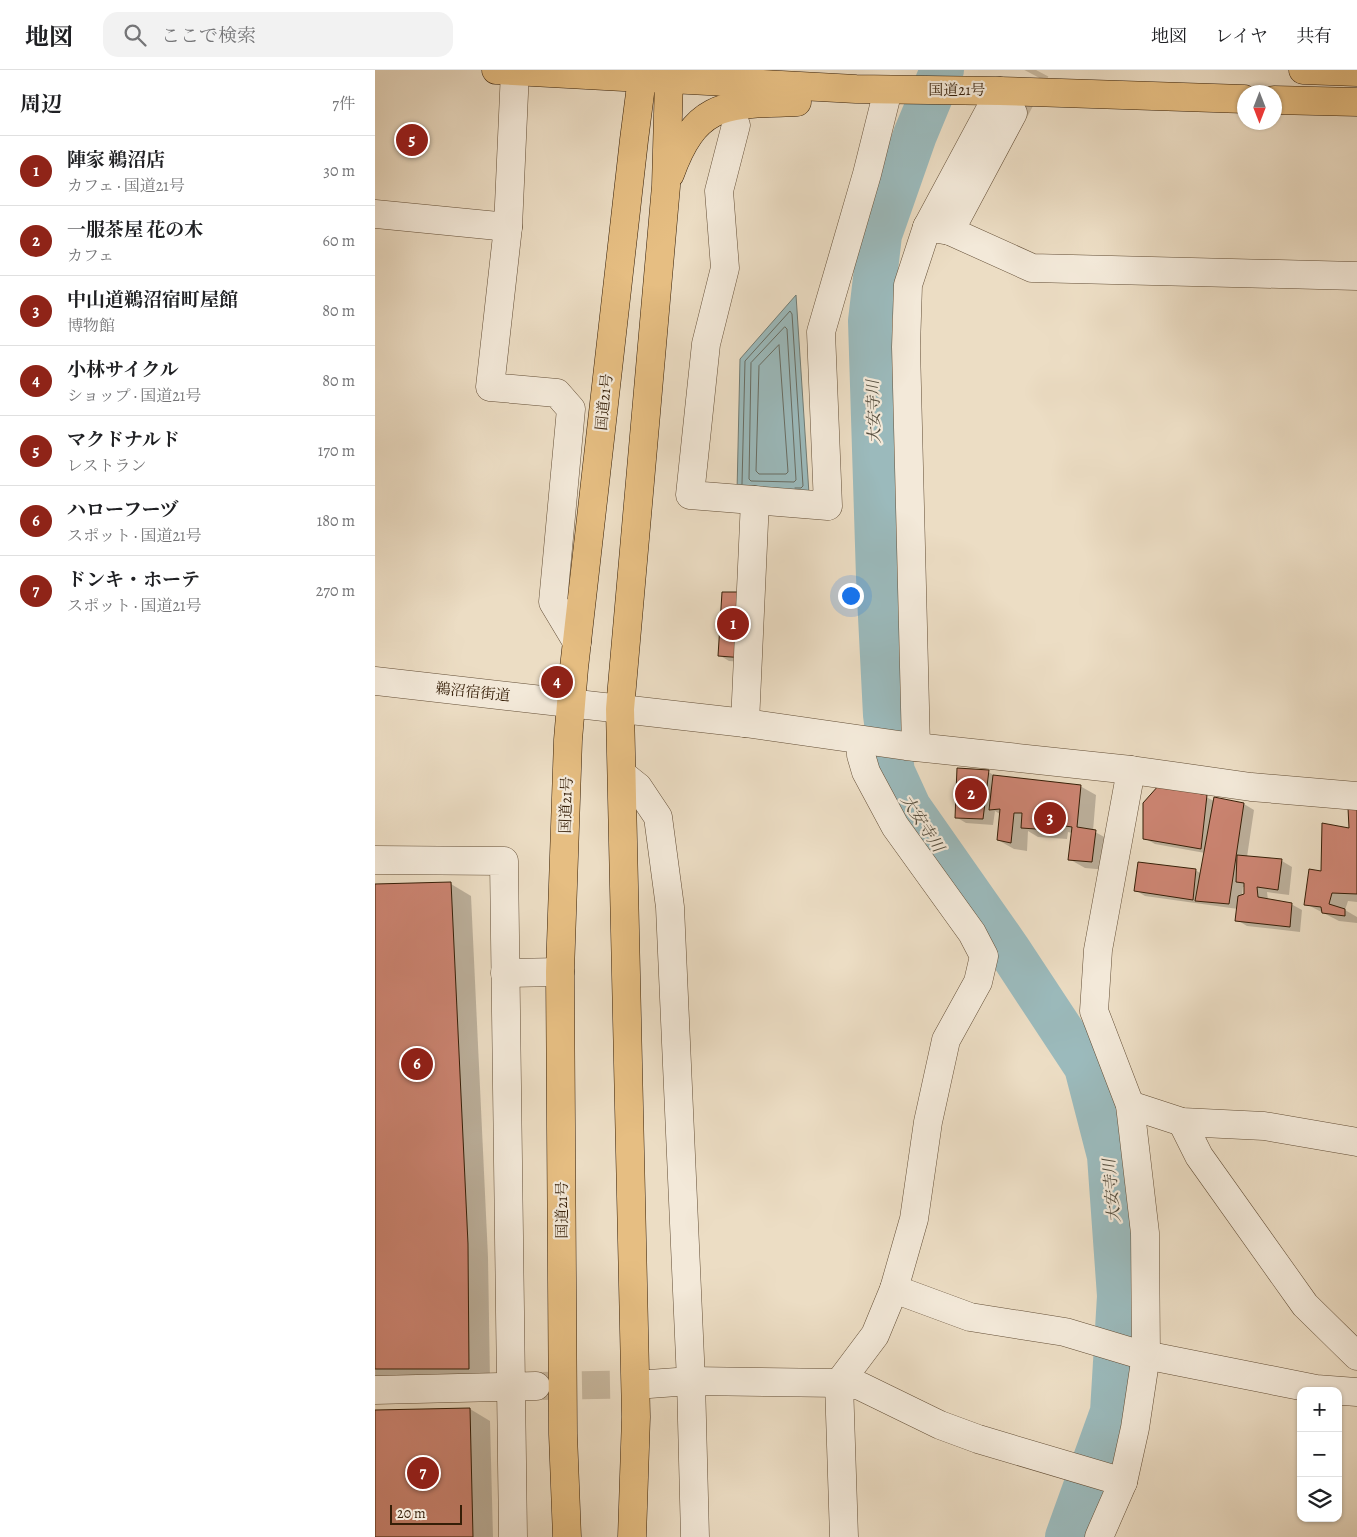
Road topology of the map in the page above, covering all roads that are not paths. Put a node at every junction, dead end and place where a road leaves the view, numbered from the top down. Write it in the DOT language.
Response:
graph roads {
  1 [pos="1303,70"];
  2 [pos="506,71"];
  3 [pos="1357,72"];
  4 [pos="656,74"];
  5 [pos="856,90"];
  6 [pos="897,90"];
  7 [pos="997,98"];
  8 [pos="1237,98"];
  9 [pos="1282,100"];
  10 [pos="1357,102"];
  11 [pos="736,126"];
  12 [pos="665,186"];
  13 [pos="375,214"];
  14 [pos="508,227"];
  15 [pos="938,229"];
  16 [pos="1357,276"];
  17 [pos="755,500"];
  18 [pos="577,642"];
  19 [pos="375,681"];
  20 [pos="571,703"];
  21 [pos="621,709"];
  22 [pos="745,723"];
  23 [pos="865,740"];
  24 [pos="911,746"];
  25 [pos="1131,770"];
  26 [pos="623,775"];
  27 [pos="1357,796"];
  28 [pos="375,860"];
  29 [pos="560,972"];
  30 [pos="505,973"];
  31 [pos="1130,1105"];
  32 [pos="1182,1122"];
  33 [pos="1357,1142"];
  34 [pos="894,1289"];
  35 [pos="1141,1354"];
  36 [pos="1357,1356"];
  37 [pos="691,1381"];
  38 [pos="839,1383"];
  39 [pos="649,1384"];
  40 [pos="523,1387"];
  41 [pos="375,1390"];
  42 [pos="1357,1392"];
  43 [pos="1116,1481"];
  44 [pos="513,1537"];
  45 [pos="567,1537"];
  46 [pos="632,1537"];
  47 [pos="695,1537"];
  48 [pos="844,1537"];
  49 [pos="1099,1537"];
  1 -- 3 [label="main road"];
  2 -- 4 [label="main road"];
  2 -- 14 [label="street"];
  4 -- 5 [label="main road, 国道21号"];
  4 -- 12 [label="main road"];
  4 -- 18 [label="main road, 国道21号"];
  5 -- 6 [label="main road, 国道21号"];
  5 -- 12 [label="main road"];
  6 -- 7 [label="main road, 国道21号"];
  6 -- 17 [label="street"];
  7 -- 8 [label="main road, 国道21号"];
  7 -- 15 [label="street"];
  9 -- 10 [label="main road"];
  11 -- 17 [label="street"];
  12 -- 21 [label="main road"];
  13 -- 14 [label="street"];
  14 -- 18 [label="street"];
  15 -- 16 [label="street"];
  15 -- 24 [label="street"];
  17 -- 22 [label="street"];
  18 -- 20 [label="main road, 国道21号"];
  19 -- 20 [label="street, 鵜沼宿街道"];
  20 -- 21 [label="street, 鵜沼宿街道"];
  20 -- 29 [label="main road, 国道21号"];
  21 -- 22 [label="street, 鵜沼宿街道"];
  21 -- 26 [label="main road"];
  22 -- 23 [label="street, 鵜沼宿街道"];
  23 -- 24 [label="street, 鵜沼宿街道"];
  23 -- 34 [label="street"];
  24 -- 25 [label="street, 鵜沼宿街道"];
  25 -- 27 [label="street, 鵜沼宿街道"];
  25 -- 31 [label="street"];
  26 -- 37 [label="street"];
  26 -- 46 [label="main road"];
  28 -- 30 [label="street"];
  29 -- 30 [label="street"];
  29 -- 45 [label="main road, 国道21号"];
  30 -- 40 [label="street"];
  31 -- 32 [label="street"];
  31 -- 35 [label="street"];
  32 -- 33 [label="street"];
  32 -- 36 [label="street"];
  34 -- 35 [label="street"];
  34 -- 38 [label="street"];
  35 -- 42 [label="street"];
  35 -- 43 [label="street"];
  37 -- 38 [label="street"];
  37 -- 39 [label="street"];
  37 -- 47 [label="street"];
  38 -- 43 [label="street"];
  38 -- 48 [label="street"];
  40 -- 41 [label="street"];
  40 -- 44 [label="street"];
  43 -- 49 [label="street"];
}
